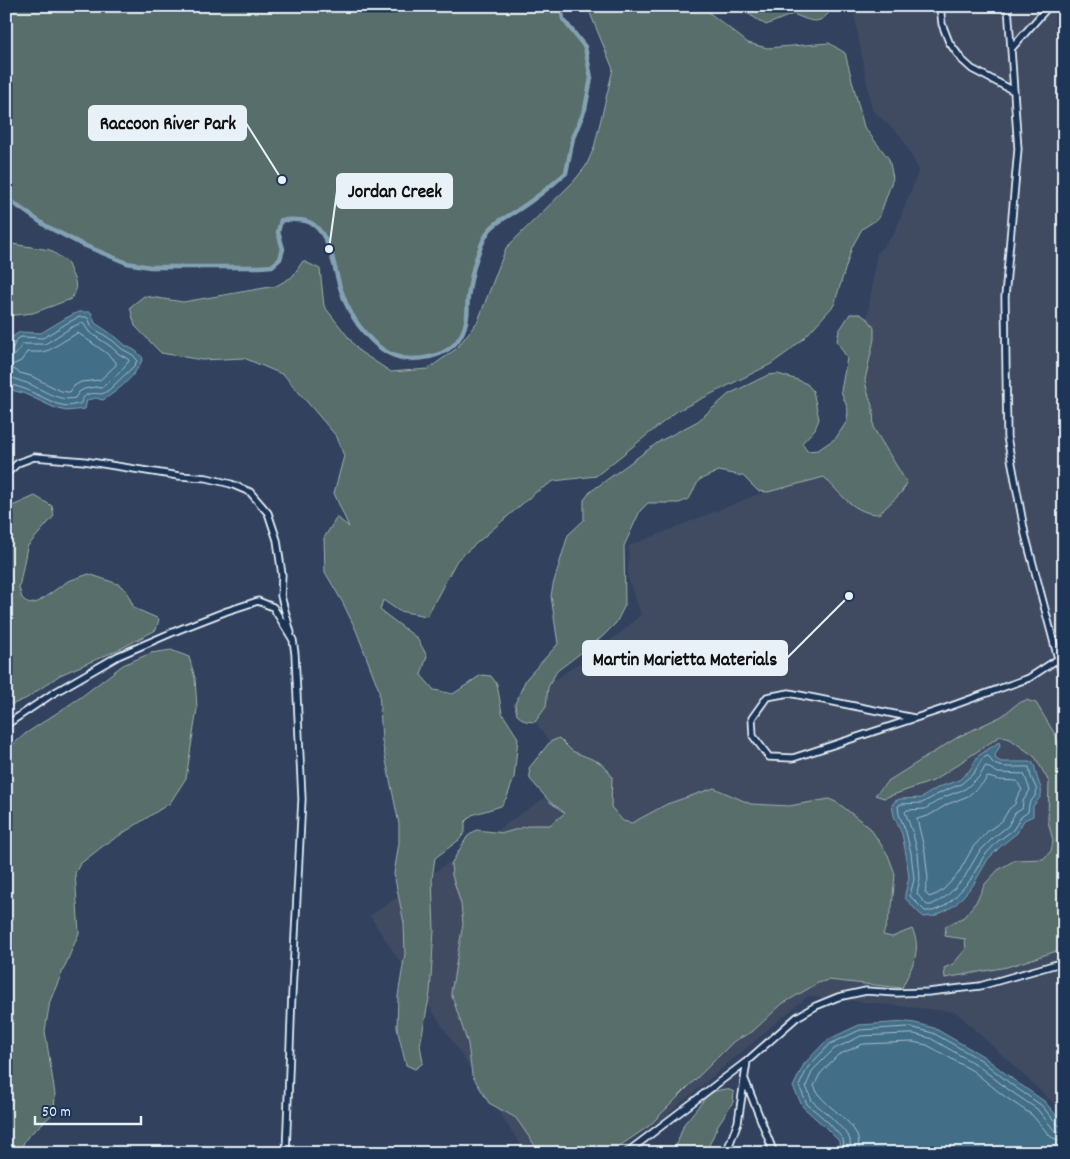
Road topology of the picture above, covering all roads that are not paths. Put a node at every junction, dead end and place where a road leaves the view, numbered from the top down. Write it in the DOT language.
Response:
graph roads {
  1 [pos="940,6"];
  2 [pos="1008,6"];
  3 [pos="1049,6"];
  4 [pos="1011,49"];
  5 [pos="1014,92"];
  6 [pos="6,474"];
  7 [pos="293,640"];
  8 [pos="1061,658"];
  9 [pos="1064,681"];
  10 [pos="914,718"];
  11 [pos="6,725"];
  12 [pos="1064,962"];
  13 [pos="746,1061"];
  14 [pos="744,1078"];
  15 [pos="286,1153"];
  16 [pos="626,1153"];
  17 [pos="726,1153"];
  18 [pos="774,1153"];
  1 -- 5 [label="lane"];
  2 -- 4 [label="lane"];
  3 -- 4 [label="lane"];
  4 -- 5 [label="lane"];
  5 -- 8 [label="lane"];
  6 -- 7 [label="lane"];
  7 -- 11 [label="lane"];
  7 -- 15 [label="lane"];
  8 -- 9 [label="lane"];
  8 -- 10 [label="lane"];
  10 -- 10 [label="lane"];
  12 -- 13 [label="lane"];
  13 -- 14 [label="lane"];
  13 -- 16 [label="lane"];
  14 -- 17 [label="lane"];
  14 -- 18 [label="lane"];
}
